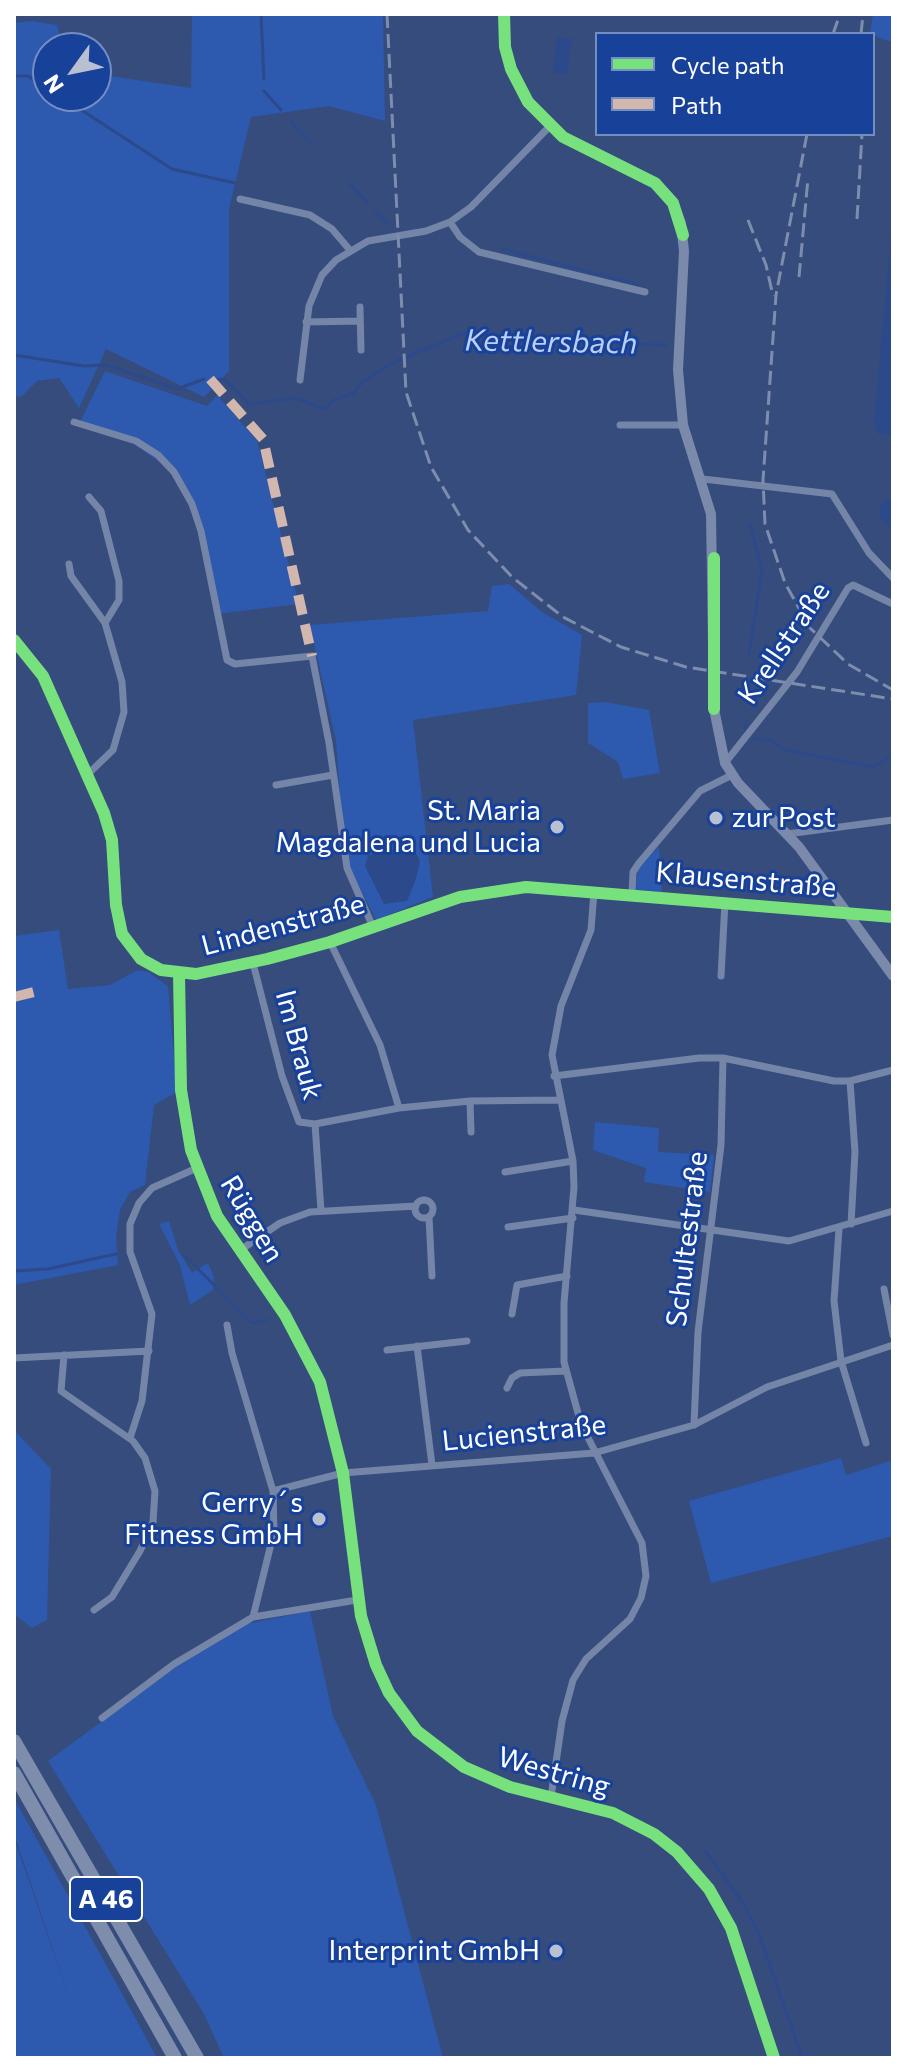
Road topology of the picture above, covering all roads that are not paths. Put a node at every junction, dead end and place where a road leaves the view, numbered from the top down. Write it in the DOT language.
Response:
graph roads {
  1 [pos="504,14"];
  2 [pos="549,127"];
  3 [pos="240,199"];
  4 [pos="450,222"];
  5 [pos="349,249"];
  6 [pos="645,292"];
  7 [pos="360,307"];
  8 [pos="360,321"];
  9 [pos="306,322"];
  10 [pos="361,350"];
  11 [pos="300,380"];
  12 [pos="74,422"];
  13 [pos="620,425"];
  14 [pos="683,425"];
  15 [pos="703,479"];
  16 [pos="89,497"];
  17 [pos="69,564"];
  18 [pos="893,578"];
  19 [pos="893,604"];
  20 [pos="105,623"];
  21 [pos="14,640"];
  22 [pos="725,763"];
  23 [pos="88,774"];
  24 [pos="333,775"];
  25 [pos="732,775"];
  26 [pos="276,785"];
  27 [pos="893,820"];
  28 [pos="787,834"];
  29 [pos="594,892"];
  30 [pos="632,894"];
  31 [pos="725,902"];
  32 [pos="849,914"];
  33 [pos="893,917"];
  34 [pos="373,927"];
  35 [pos="330,942"];
  36 [pos="253,963"];
  37 [pos="179,974"];
  38 [pos="721,976"];
  39 [pos="893,976"];
  40 [pos="723,1058"];
  41 [pos="893,1070"];
  42 [pos="554,1076"];
  43 [pos="850,1081"];
  44 [pos="558,1100"];
  45 [pos="470,1101"];
  46 [pos="399,1108"];
  47 [pos="315,1124"];
  48 [pos="471,1132"];
  49 [pos="573,1161"];
  50 [pos="197,1168"];
  51 [pos="505,1172"];
  52 [pos="416,1206"];
  53 [pos="321,1211"];
  54 [pos="893,1211"];
  55 [pos="573,1214"];
  56 [pos="429,1217"];
  57 [pos="851,1224"];
  58 [pos="508,1227"];
  59 [pos="712,1229"];
  60 [pos="839,1229"];
  61 [pos="239,1251"];
  62 [pos="432,1276"];
  63 [pos="567,1276"];
  64 [pos="884,1289"];
  65 [pos="512,1314"];
  66 [pos="227,1325"];
  67 [pos="893,1335"];
  68 [pos="467,1341"];
  69 [pos="893,1345"];
  70 [pos="417,1346"];
  71 [pos="387,1350"];
  72 [pos="149,1351"];
  73 [pos="64,1355"];
  74 [pos="14,1358"];
  75 [pos="841,1361"];
  76 [pos="566,1371"];
  77 [pos="507,1388"];
  78 [pos="694,1425"];
  79 [pos="130,1438"];
  80 [pos="866,1443"];
  81 [pos="594,1453"];
  82 [pos="432,1465"];
  83 [pos="343,1473"];
  84 [pos="273,1491"];
  85 [pos="357,1600"];
  86 [pos="94,1610"];
  87 [pos="253,1617"];
  88 [pos="102,1718"];
  89 [pos="14,1741"];
  90 [pos="14,1773"];
  91 [pos="551,1797"];
  92 [pos="175,2058"];
  93 [pos="197,2058"];
  94 [pos="774,2058"];
  1 -- 2 [label="street"];
  2 -- 4 [label="street"];
  2 -- 14 [label="street"];
  3 -- 5 [label="street"];
  4 -- 5 [label="street"];
  4 -- 6 [label="street"];
  5 -- 9 [label="street"];
  7 -- 8 [label="street"];
  8 -- 9 [label="street"];
  8 -- 10 [label="street"];
  9 -- 11 [label="street"];
  12 -- 24 [label="street"];
  13 -- 14 [label="street"];
  14 -- 15 [label="street"];
  15 -- 18 [label="street"];
  15 -- 22 [label="street"];
  16 -- 20 [label="street"];
  17 -- 20 [label="street"];
  19 -- 22 [label="street, Krellstraße"];
  20 -- 23 [label="street"];
  21 -- 23 [label="street, Lindenstraße"];
  22 -- 25 [label="street"];
  23 -- 37 [label="street, Lindenstraße"];
  24 -- 26 [label="street"];
  24 -- 34 [label="street"];
  25 -- 28 [label="street"];
  25 -- 30 [label="street"];
  27 -- 28 [label="street"];
  28 -- 32 [label="street"];
  29 -- 30 [label="street, Klausenstraße"];
  29 -- 34 [label="street, Lindenstraße"];
  29 -- 42 [label="street"];
  30 -- 31 [label="street, Klausenstraße"];
  31 -- 32 [label="street, Klausenstraße"];
  31 -- 38 [label="street, Klausenstraße"];
  32 -- 33 [label="street, Klausenstraße"];
  32 -- 39 [label="street"];
  34 -- 35 [label="street, Lindenstraße"];
  35 -- 36 [label="street, Lindenstraße"];
  35 -- 46 [label="street"];
  36 -- 37 [label="street, Lindenstraße"];
  36 -- 47 [label="street, Im Brauk"];
  37 -- 50 [label="street, Rüggen"];
  40 -- 42 [label="street"];
  40 -- 43 [label="street"];
  40 -- 59 [label="street, Schultestraße"];
  41 -- 43 [label="street"];
  42 -- 44 [label="street"];
  43 -- 57 [label="street"];
  44 -- 45 [label="street, Im Brauk"];
  44 -- 49 [label="street"];
  45 -- 46 [label="street, Im Brauk"];
  45 -- 48 [label="street"];
  46 -- 47 [label="street, Im Brauk"];
  47 -- 53 [label="street, Im Brauk"];
  49 -- 51 [label="street"];
  49 -- 55 [label="street"];
  50 -- 61 [label="street, Rüggen"];
  50 -- 72 [label="street"];
  52 -- 53 [label="street"];
  52 -- 56 [label="street"];
  52 -- 56 [label="street"];
  53 -- 61 [label="street"];
  54 -- 57 [label="street"];
  55 -- 58 [label="street"];
  55 -- 59 [label="street"];
  55 -- 63 [label="street"];
  56 -- 62 [label="street"];
  57 -- 60 [label="street"];
  59 -- 60 [label="street"];
  59 -- 78 [label="street, Schultestraße"];
  60 -- 75 [label="street"];
  61 -- 83 [label="street, Rüggen"];
  63 -- 65 [label="street"];
  63 -- 76 [label="street"];
  64 -- 67 [label="street"];
  66 -- 84 [label="street"];
  68 -- 70 [label="street"];
  69 -- 75 [label="street, Lucienstraße"];
  70 -- 71 [label="street"];
  70 -- 82 [label="street"];
  72 -- 73 [label="street"];
  72 -- 79 [label="street"];
  73 -- 74 [label="street"];
  73 -- 79 [label="street"];
  75 -- 78 [label="street, Lucienstraße"];
  75 -- 80 [label="street"];
  76 -- 77 [label="street"];
  76 -- 81 [label="street"];
  78 -- 81 [label="street, Lucienstraße"];
  79 -- 86 [label="street"];
  81 -- 82 [label="street, Lucienstraße"];
  81 -- 91 [label="street"];
  82 -- 83 [label="street, Lucienstraße"];
  83 -- 84 [label="street, Lucienstraße"];
  83 -- 85 [label="street, Westring"];
  84 -- 87 [label="street"];
  85 -- 87 [label="street"];
  85 -- 91 [label="street, Westring"];
  87 -- 88 [label="street"];
  89 -- 93 [label="highway, A 46"];
  90 -- 92 [label="highway, A 46"];
  91 -- 94 [label="street, Westring"];
}
